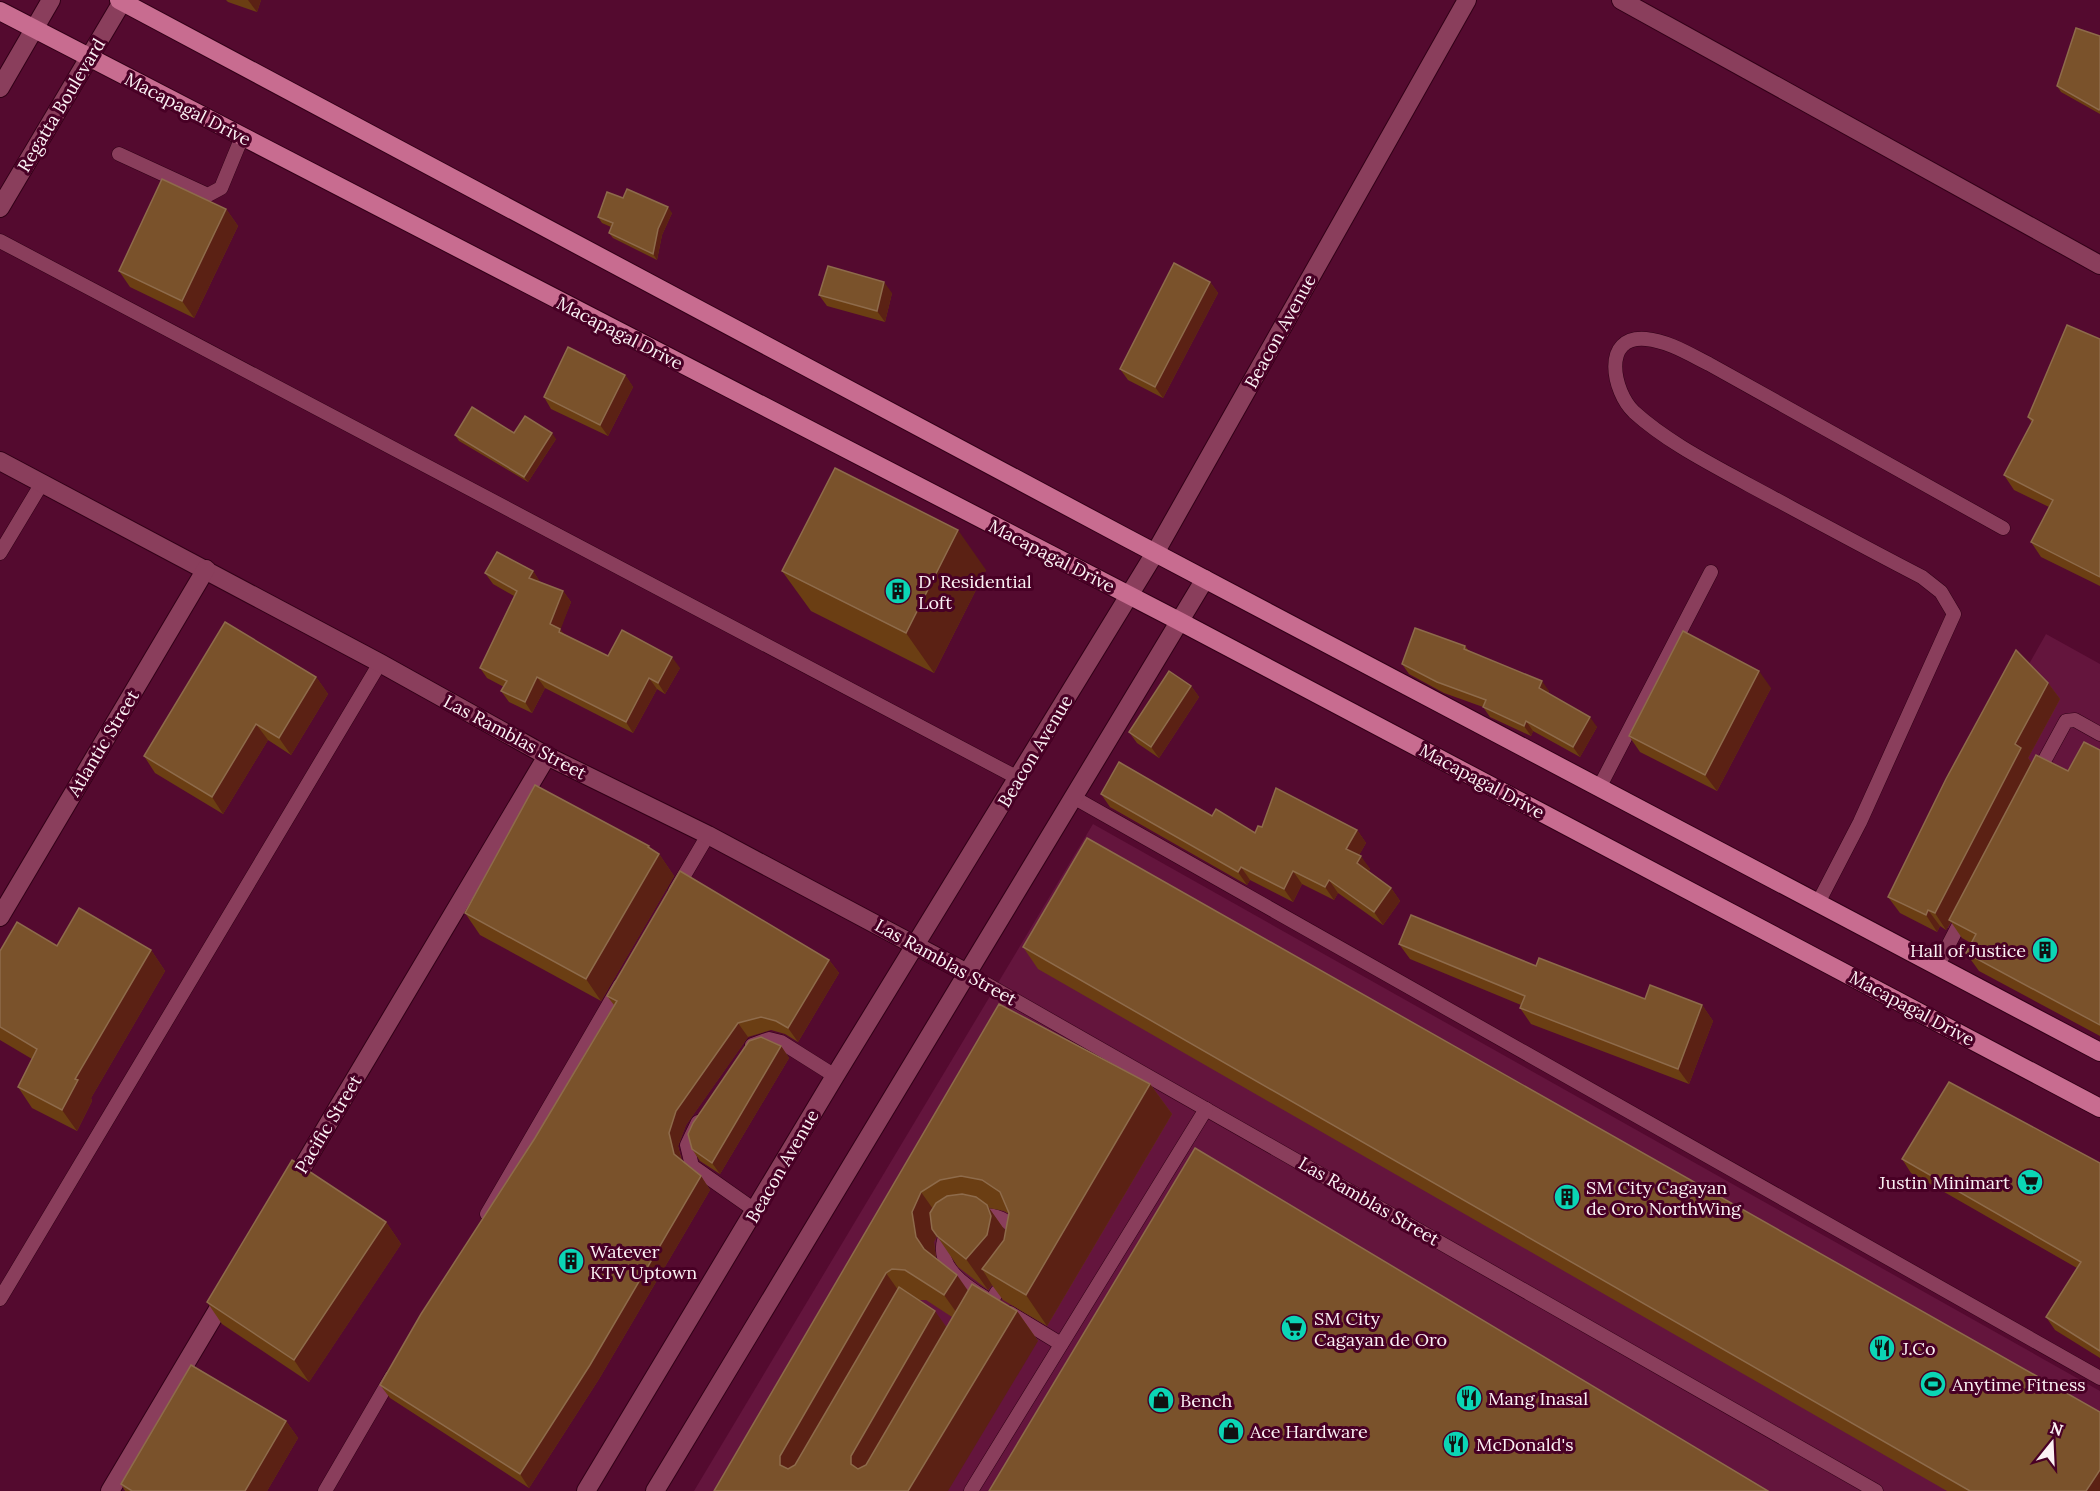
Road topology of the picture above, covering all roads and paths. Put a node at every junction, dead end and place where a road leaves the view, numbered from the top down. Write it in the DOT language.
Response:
graph roads {
  1 [pos="51,0"];
  2 [pos="1467,0"];
  3 [pos="1621,0"];
  4 [pos="121,1"];
  5 [pos="0,11"];
  6 [pos="34,29"];
  7 [pos="89,58"];
  8 [pos="0,88"];
  9 [pos="242,137"];
  10 [pos="119,154"];
  11 [pos="0,208"];
  12 [pos="0,241"];
  13 [pos="2100,265"];
  14 [pos="0,461"];
  15 [pos="42,483"];
  16 [pos="2003,528"];
  17 [pos="0,553"];
  18 [pos="1155,553"];
  19 [pos="206,569"];
  20 [pos="1711,572"];
  21 [pos="1205,579"];
  22 [pos="1129,596"];
  23 [pos="1179,621"];
  24 [pos="380,663"];
  25 [pos="2100,734"];
  26 [pos="547,756"];
  27 [pos="1018,778"];
  28 [pos="2031,786"];
  29 [pos="1599,788"];
  30 [pos="1073,797"];
  31 [pos="708,835"];
  32 [pos="1818,903"];
  33 [pos="1970,903"];
  34 [pos="666,907"];
  35 [pos="0,917"];
  36 [pos="917,946"];
  37 [pos="1937,967"];
  38 [pos="630,968"];
  39 [pos="967,973"];
  40 [pos="2100,1052"];
  41 [pos="745,1054"];
  42 [pos="835,1076"];
  43 [pos="2100,1107"];
  44 [pos="1206,1109"];
  45 [pos="706,1111"];
  46 [pos="280,1205"];
  47 [pos="756,1211"];
  48 [pos="481,1224"];
  49 [pos="237,1277"];
  50 [pos="0,1299"];
  51 [pos="978,1324"];
  52 [pos="1061,1344"];
  53 [pos="397,1368"];
  54 [pos="2100,1378"];
  55 [pos="110,1491"];
  56 [pos="325,1491"];
  57 [pos="586,1491"];
  58 [pos="655,1491"];
  59 [pos="970,1491"];
  60 [pos="1876,1491"];
  1 -- 6 [label="street"];
  2 -- 18 [label="street, Beacon Avenue"];
  3 -- 13 [label="street"];
  4 -- 7 [label="street, Regatta Boulevard"];
  4 -- 18 [label="main road"];
  5 -- 6 [label="main road, Macapagal Drive"];
  6 -- 7 [label="main road, Macapagal Drive"];
  6 -- 8 [label="street"];
  7 -- 9 [label="main road, Macapagal Drive"];
  7 -- 11 [label="street, Regatta Boulevard"];
  9 -- 10 [label="lane"];
  9 -- 22 [label="main road, Macapagal Drive"];
  12 -- 27 [label="lane"];
  14 -- 15 [label="street, Las Ramblas Street"];
  15 -- 17 [label="lane"];
  15 -- 19 [label="street, Las Ramblas Street"];
  16 -- 32 [label="lane"];
  18 -- 21 [label="main road"];
  18 -- 22 [label="street, Beacon Avenue"];
  19 -- 24 [label="street, Las Ramblas Street"];
  19 -- 35 [label="street, Atlantic Street"];
  20 -- 29 [label="lane"];
  21 -- 23 [label="street"];
  21 -- 29 [label="main road"];
  22 -- 23 [label="main road, Macapagal Drive"];
  22 -- 27 [label="street, Beacon Avenue"];
  23 -- 30 [label="street"];
  23 -- 43 [label="main road, Macapagal Drive"];
  24 -- 26 [label="street, Las Ramblas Street"];
  24 -- 50 [label="lane"];
  25 -- 28 [label="lane"];
  26 -- 31 [label="street, Las Ramblas Street"];
  26 -- 46 [label="street, Pacific Street"];
  27 -- 36 [label="street, Beacon Avenue"];
  29 -- 32 [label="main road"];
  30 -- 39 [label="street"];
  30 -- 54 [label="lane"];
  31 -- 34 [label="lane"];
  31 -- 36 [label="street, Las Ramblas Street"];
  32 -- 37 [label="main road"];
  33 -- 37 [label="lane"];
  36 -- 39 [label="street, Las Ramblas Street"];
  36 -- 42 [label="street, Beacon Avenue"];
  37 -- 40 [label="main road"];
  38 -- 48 [label="lane"];
  39 -- 44 [label="lane, Las Ramblas Street"];
  39 -- 58 [label="street"];
  41 -- 42 [label="lane"];
  42 -- 47 [label="street, Beacon Avenue"];
  44 -- 52 [label="lane"];
  44 -- 60 [label="lane, Las Ramblas Street"];
  45 -- 47 [label="lane"];
  47 -- 57 [label="street, Beacon Avenue"];
  49 -- 55 [label="street"];
  51 -- 52 [label="lane"];
  52 -- 59 [label="lane"];
  53 -- 56 [label="lane"];
}
